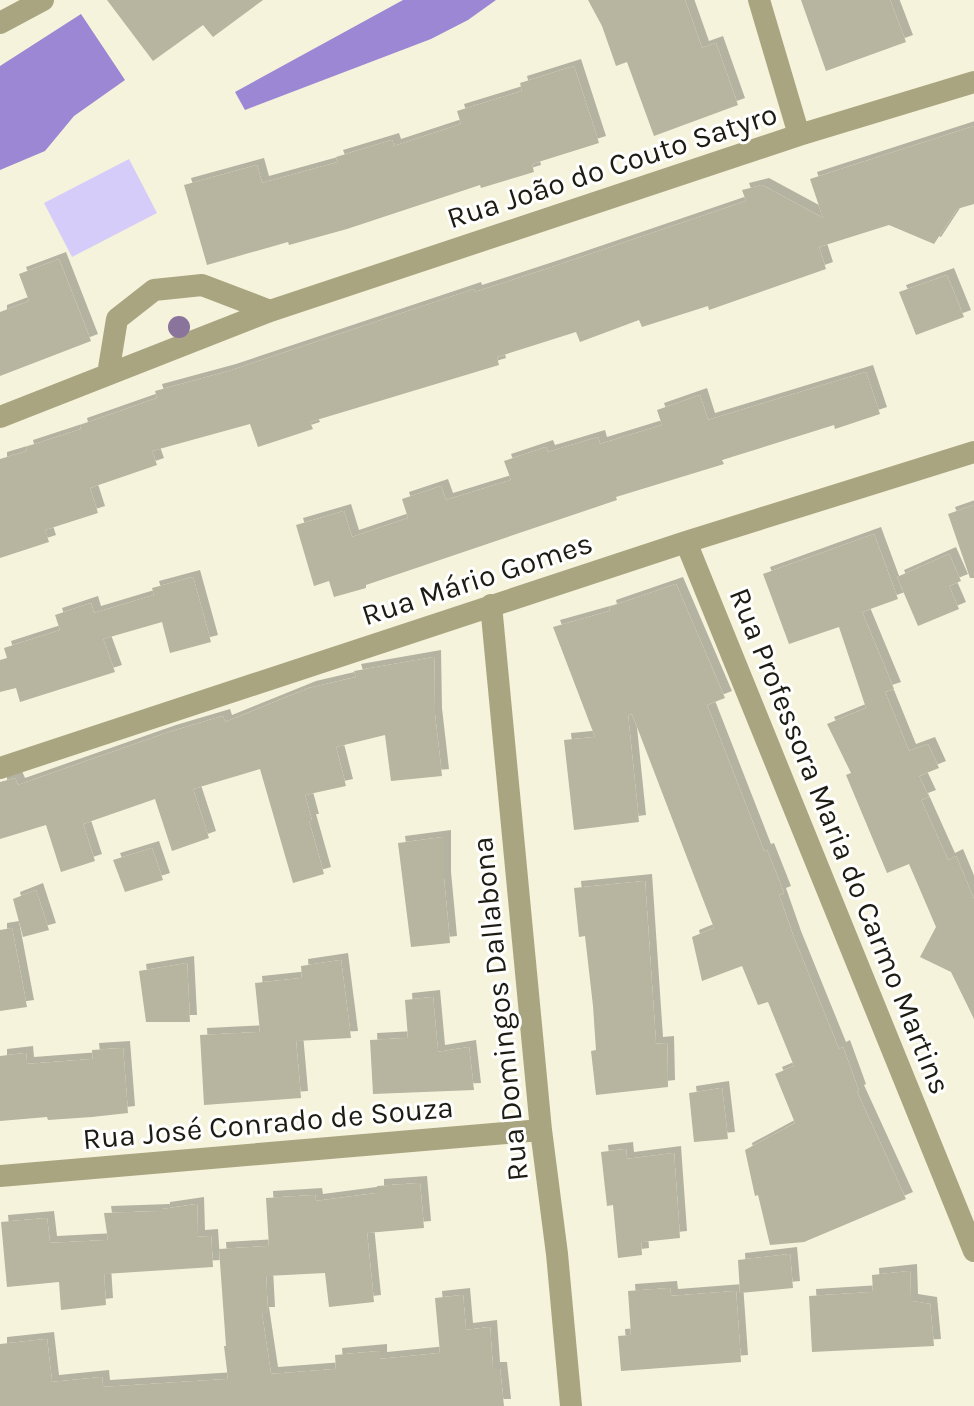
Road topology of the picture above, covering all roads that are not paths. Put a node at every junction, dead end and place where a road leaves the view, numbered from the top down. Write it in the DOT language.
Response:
graph roads {
  1 [pos="43,0"];
  2 [pos="759,0"];
  3 [pos="0,23"];
  4 [pos="974,82"];
  5 [pos="799,135"];
  6 [pos="270,311"];
  7 [pos="108,374"];
  8 [pos="0,417"];
  9 [pos="974,452"];
  10 [pos="686,542"];
  11 [pos="491,605"];
  12 [pos="0,768"];
  13 [pos="541,1130"];
  14 [pos="0,1176"];
  15 [pos="974,1251"];
  16 [pos="571,1406"];
  1 -- 3 [label="street"];
  2 -- 5 [label="street"];
  4 -- 5 [label="street, Rua João do Couto Satyro"];
  5 -- 6 [label="street, Rua João do Couto Satyro"];
  6 -- 7 [label="street, Rua João do Couto Satyro"];
  6 -- 7 [label="street"];
  7 -- 8 [label="street, Rua João do Couto Satyro"];
  9 -- 10 [label="street, Rua Mário Gomes"];
  10 -- 11 [label="street, Rua Mário Gomes"];
  10 -- 15 [label="street, Rua Professora Maria do Carmo Martins"];
  11 -- 12 [label="street, Rua Mário Gomes"];
  11 -- 13 [label="street, Rua Domingos Dallabona"];
  13 -- 14 [label="street, Rua José Conrado de Souza"];
  13 -- 16 [label="street, Rua Domingos Dallabona"];
}
